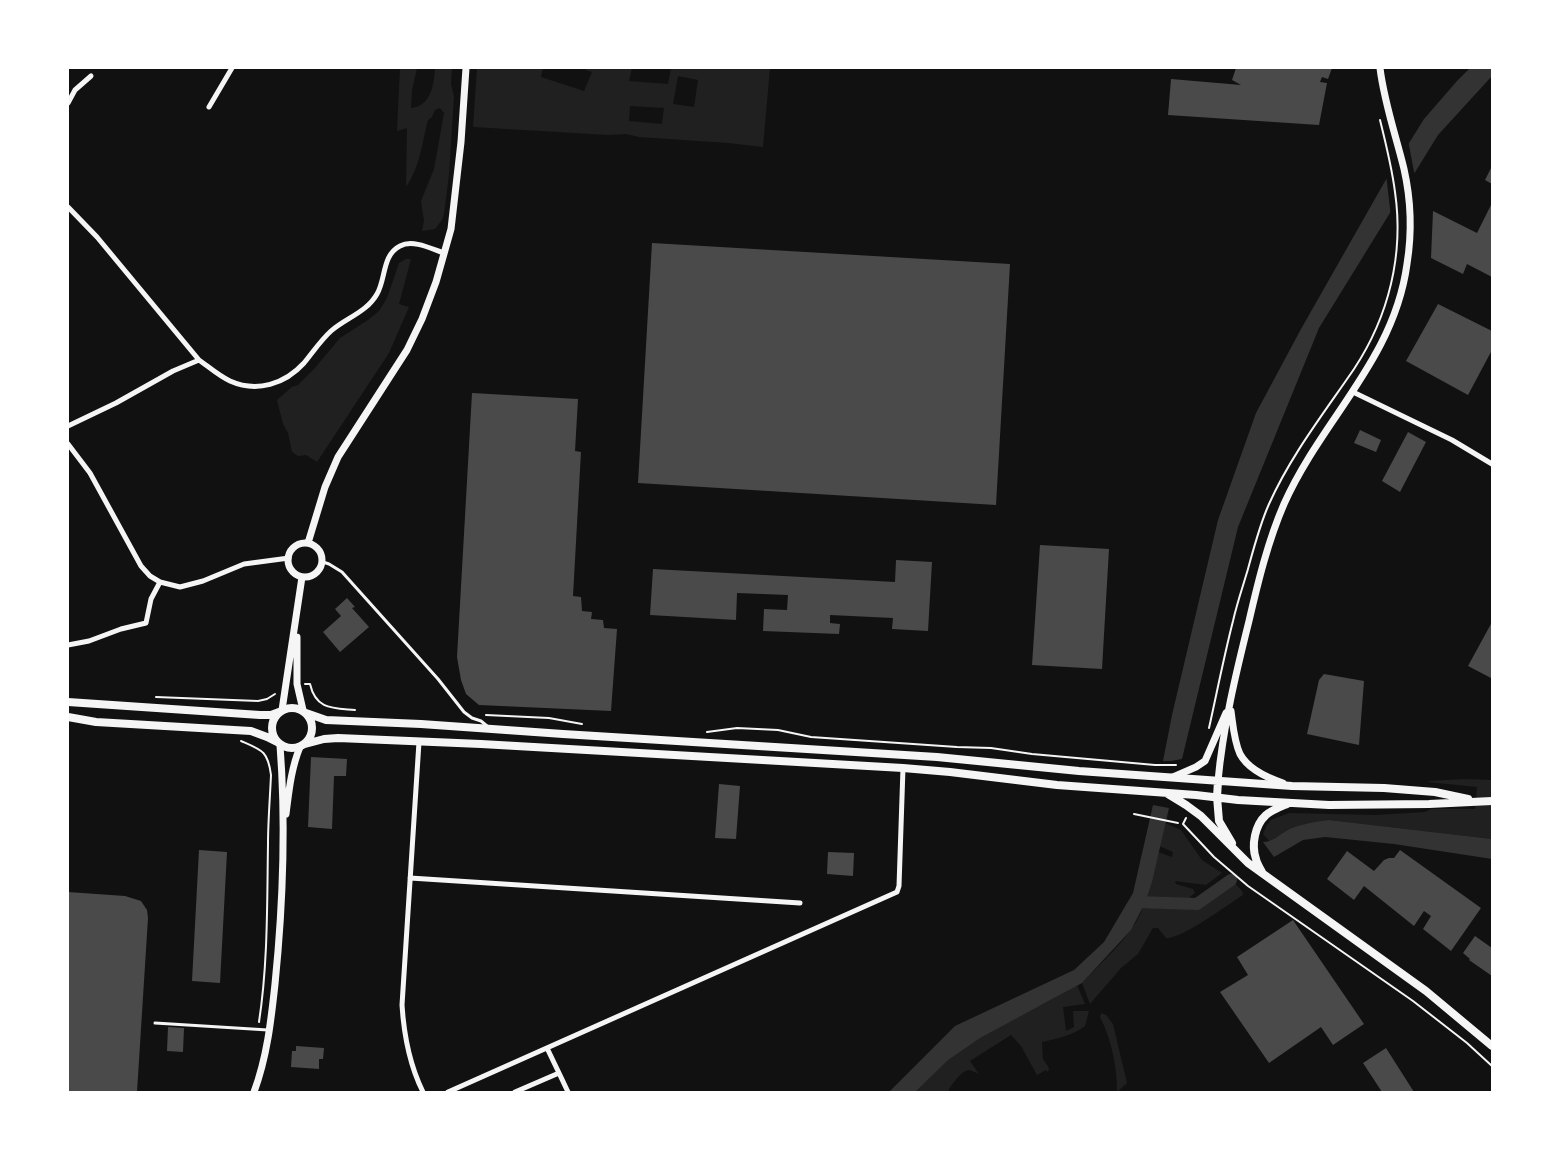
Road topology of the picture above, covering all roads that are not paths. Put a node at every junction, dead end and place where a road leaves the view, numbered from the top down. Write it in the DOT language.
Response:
graph roads {
  1 [pos="232,68"];
  2 [pos="466,68"];
  3 [pos="1380,68"];
  4 [pos="91,76"];
  5 [pos="68,102"];
  6 [pos="209,107"];
  7 [pos="68,207"];
  8 [pos="444,253"];
  9 [pos="199,360"];
  10 [pos="1353,392"];
  11 [pos="68,426"];
  12 [pos="68,444"];
  13 [pos="1492,464"];
  14 [pos="308,543"];
  15 [pos="289,558"];
  16 [pos="322,562"];
  17 [pos="302,577"];
  18 [pos="160,582"];
  19 [pos="297,617"];
  20 [pos="68,645"];
  21 [pos="68,702"];
  22 [pos="1230,706"];
  23 [pos="280,711"];
  24 [pos="304,712"];
  25 [pos="68,717"];
  26 [pos="489,729"];
  27 [pos="419,742"];
  28 [pos="279,743"];
  29 [pos="303,745"];
  30 [pos="903,768"];
  31 [pos="1172,778"];
  32 [pos="1218,781"];
  33 [pos="1292,786"];
  34 [pos="1165,792"];
  35 [pos="1217,797"];
  36 [pos="1476,801"];
  37 [pos="1492,801"];
  38 [pos="1290,803"];
  39 [pos="283,844"];
  40 [pos="1236,851"];
  41 [pos="1264,874"];
  42 [pos="410,878"];
  43 [pos="800,903"];
  44 [pos="156,1023"];
  45 [pos="270,1030"];
  46 [pos="1492,1046"];
  47 [pos="547,1048"];
  48 [pos="559,1073"];
  49 [pos="254,1092"];
  50 [pos="423,1092"];
  51 [pos="448,1092"];
  52 [pos="515,1092"];
  53 [pos="568,1092"];
  1 -- 6 [label="street"];
  2 -- 8 [label="street"];
  3 -- 10 [label="street"];
  4 -- 5 [label="street"];
  7 -- 9 [label="street"];
  8 -- 9 [label="street"];
  8 -- 14 [label="street"];
  9 -- 11 [label="street"];
  10 -- 13 [label="street"];
  10 -- 22 [label="street"];
  12 -- 18 [label="street"];
  14 -- 15 [label="street"];
  14 -- 16 [label="street"];
  15 -- 17 [label="street"];
  15 -- 18 [label="street"];
  16 -- 17 [label="street"];
  16 -- 26 [label="lane"];
  17 -- 19 [label="street"];
  18 -- 20 [label="street"];
  19 -- 23 [label="street"];
  19 -- 24 [label="street"];
  21 -- 23 [label="main road"];
  22 -- 31 [label="street"];
  22 -- 32 [label="street"];
  22 -- 33 [label="street"];
  23 -- 24 [label="main road"];
  23 -- 28 [label="main road"];
  24 -- 26 [label="main road"];
  24 -- 29 [label="main road"];
  25 -- 28 [label="main road"];
  26 -- 31 [label="main road"];
  27 -- 29 [label="main road"];
  27 -- 30 [label="main road"];
  27 -- 42 [label="street"];
  28 -- 29 [label="main road"];
  28 -- 39 [label="street"];
  29 -- 39 [label="street"];
  30 -- 34 [label="main road"];
  30 -- 47 [label="street"];
  31 -- 32 [label="main road"];
  32 -- 33 [label="main road"];
  32 -- 35 [label="main road"];
  33 -- 36 [label="main road"];
  34 -- 35 [label="main road"];
  34 -- 40 [label="main road"];
  35 -- 38 [label="main road"];
  35 -- 40 [label="main road"];
  36 -- 37 [label="main road"];
  36 -- 38 [label="main road"];
  38 -- 41 [label="main road"];
  39 -- 45 [label="street"];
  40 -- 41 [label="main road"];
  41 -- 46 [label="main road"];
  42 -- 43 [label="street"];
  42 -- 50 [label="street"];
  44 -- 45 [label="lane"];
  45 -- 49 [label="street"];
  47 -- 48 [label="street"];
  47 -- 51 [label="street"];
  48 -- 52 [label="street"];
  48 -- 53 [label="street"];
}
